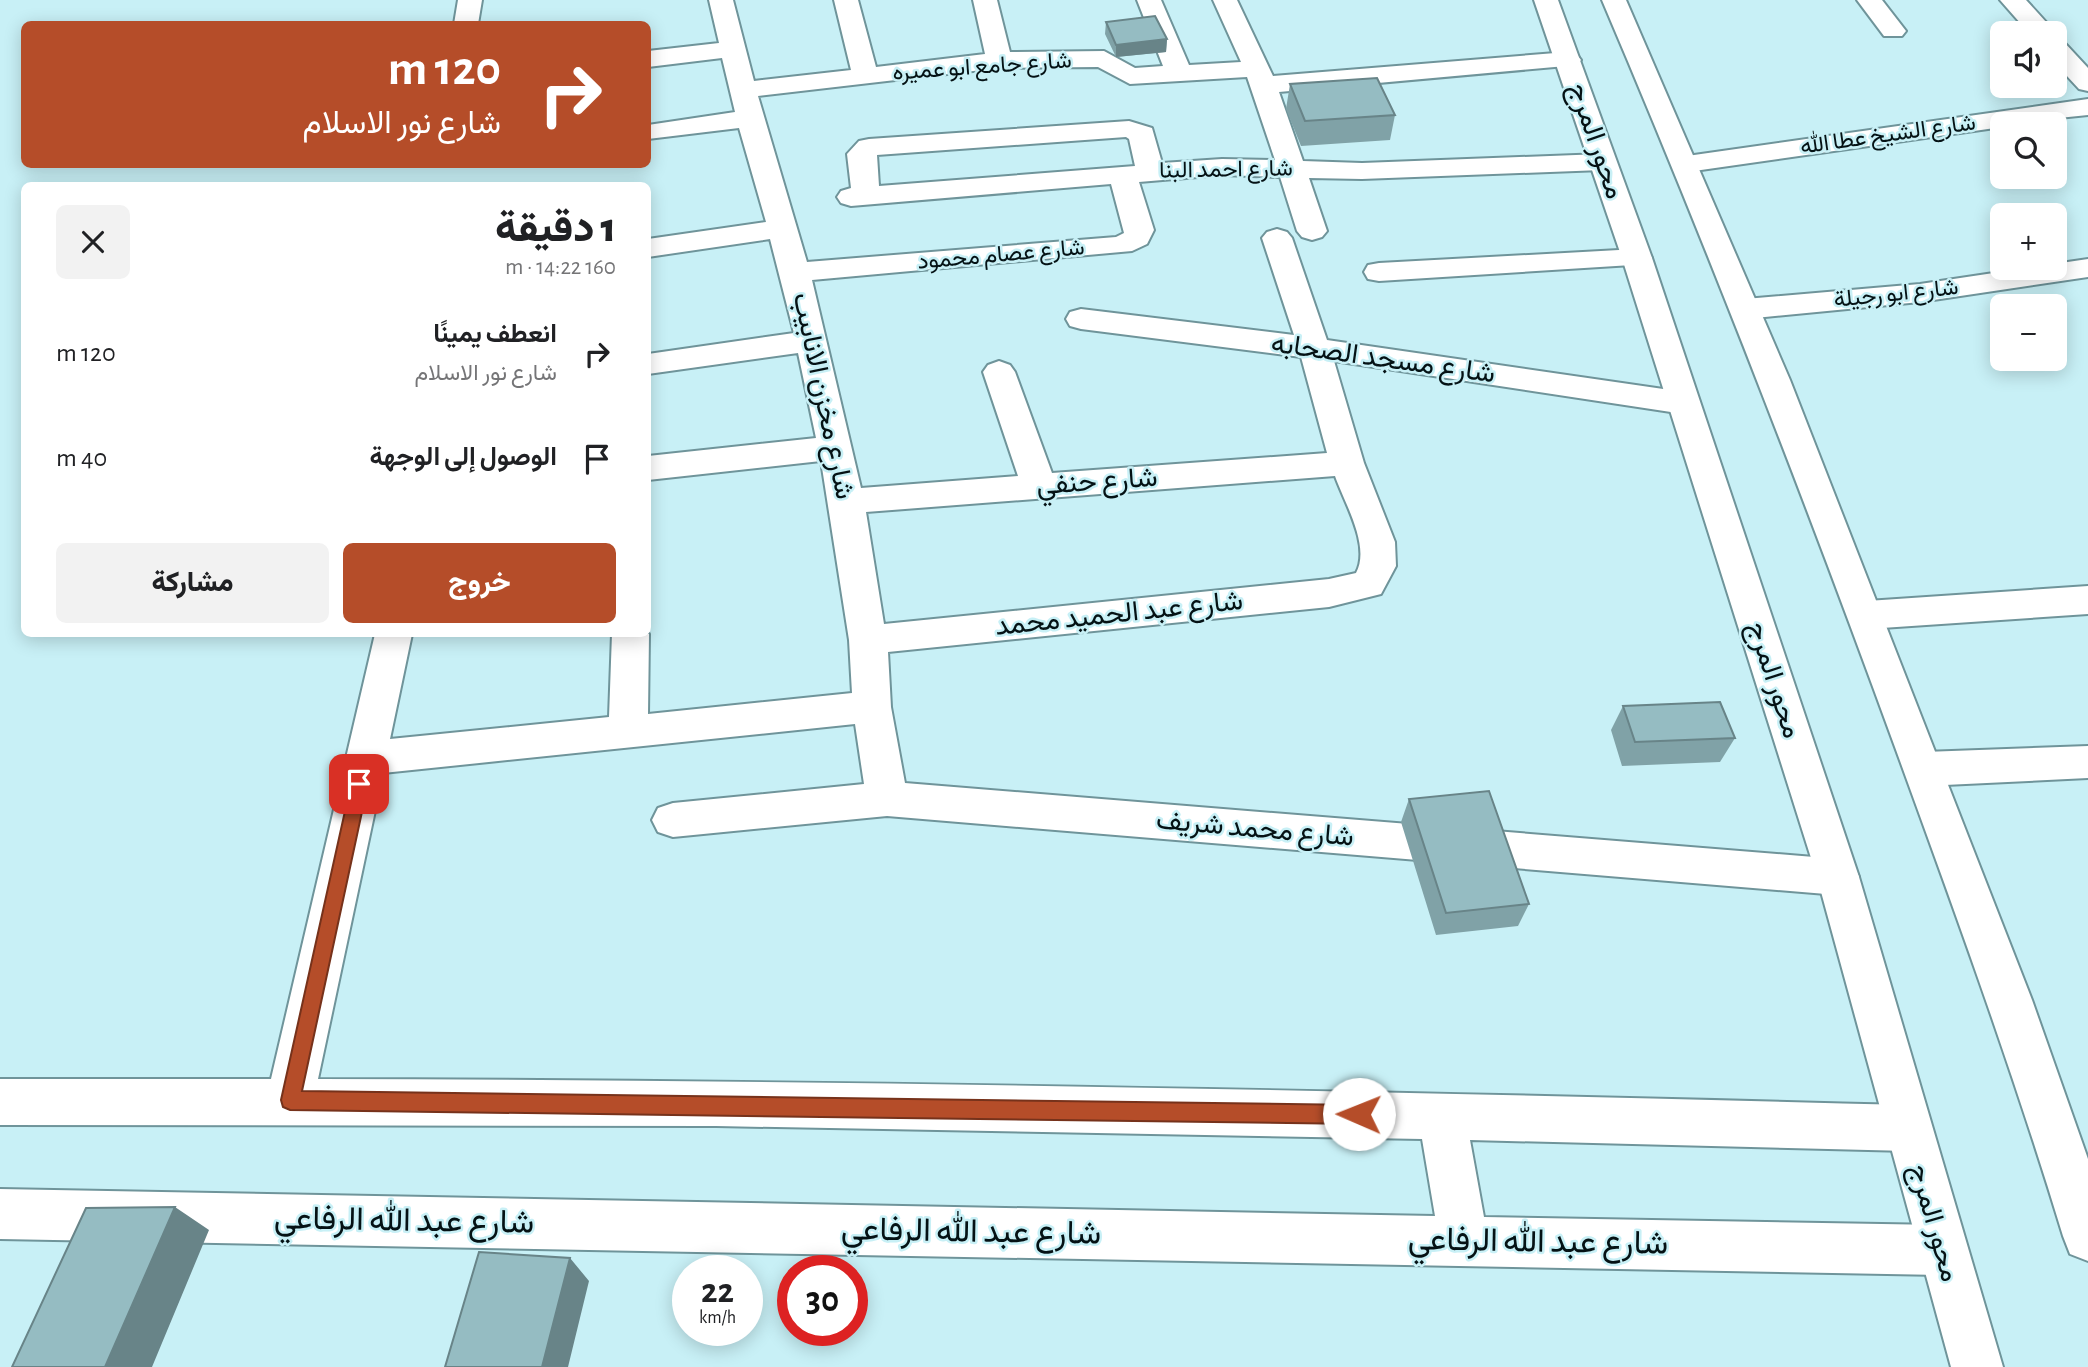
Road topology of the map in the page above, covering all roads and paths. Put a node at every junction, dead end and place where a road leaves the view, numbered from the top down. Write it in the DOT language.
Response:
graph roads {
  1 [pos="470,0"];
  2 [pos="720,0"];
  3 [pos="846,0"];
  4 [pos="985,0"];
  5 [pos="1149,0"];
  6 [pos="1225,0"];
  7 [pos="1546,0"];
  8 [pos="1615,0"];
  9 [pos="1869,0"];
  10 [pos="2012,0"];
  11 [pos="466,21"];
  12 [pos="2032,21"];
  13 [pos="1893,31"];
  14 [pos="732,49"];
  15 [pos="651,59"];
  16 [pos="999,60"];
  17 [pos="2067,60"];
  18 [pos="1568,61"];
  19 [pos="1179,73"];
  20 [pos="866,76"];
  21 [pos="1261,77"];
  22 [pos="2088,83"];
  23 [pos="747,104"];
  24 [pos="2088,107"];
  25 [pos="651,132"];
  26 [pos="1602,162"];
  27 [pos="1687,164"];
  28 [pos="1294,169"];
  29 [pos="1136,172"];
  30 [pos="783,228"];
  31 [pos="1312,231"];
  32 [pos="1277,238"];
  33 [pos="651,248"];
  34 [pos="1637,258"];
  35 [pos="2088,268"];
  36 [pos="795,272"];
  37 [pos="1379,272"];
  38 [pos="1745,309"];
  39 [pos="1081,319"];
  40 [pos="811,341"];
  41 [pos="1314,348"];
  42 [pos="651,364"];
  43 [pos="999,372"];
  44 [pos="1684,403"];
  45 [pos="833,448"];
  46 [pos="1347,463"];
  47 [pos="651,468"];
  48 [pos="1039,486"];
  49 [pos="847,501"];
  50 [pos="2088,600"];
  51 [pos="1867,615"];
  52 [pos="392,637"];
  53 [pos="631,637"];
  54 [pos="868,640"];
  55 [pos="872,706"];
  56 [pos="628,732"];
  57 [pos="365,758"];
  58 [pos="2088,762"];
  59 [pos="1924,769"];
  60 [pos="887,799"];
  61 [pos="673,820"];
  62 [pos="1838,877"];
  63 [pos="290,1100"];
  64 [pos="0,1102"];
  65 [pos="1443,1115"];
  66 [pos="1908,1128"];
  67 [pos="2075,1151"];
  68 [pos="0,1214"];
  69 [pos="2088,1236"];
  70 [pos="1464,1241"];
  71 [pos="1941,1250"];
  72 [pos="1977,1367"];
  1 -- 11 [label="street"];
  2 -- 14 [label="street, شارع مخزن الانابيب"];
  3 -- 20 [label="street"];
  4 -- 16 [label="street"];
  5 -- 19 [label="street"];
  6 -- 21 [label="street"];
  7 -- 18 [label="street, محور المرج"];
  8 -- 27 [label="street"];
  9 -- 13 [label="street"];
  10 -- 12 [label="street"];
  14 -- 15 [label="street"];
  14 -- 23 [label="street, شارع مخزن الانابيب"];
  16 -- 19 [label="street, شارع جامع ابو عميره"];
  16 -- 20 [label="street, شارع جامع ابو عميره"];
  17 -- 22 [label="street"];
  18 -- 21 [label="street, شارع جامع ابو عميره"];
  18 -- 26 [label="street, محور المرج"];
  19 -- 21 [label="street, شارع جامع ابو عميره"];
  20 -- 23 [label="street, شارع جامع ابو عميره"];
  21 -- 28 [label="street"];
  23 -- 25 [label="street, شارع جامع ابو عميره"];
  23 -- 30 [label="street, شارع مخزن الانابيب"];
  24 -- 27 [label="street, شارع الشيخ عطا الله"];
  26 -- 28 [label="street, شارع احمد البنا"];
  26 -- 34 [label="street, محور المرج"];
  27 -- 38 [label="street"];
  28 -- 29 [label="street, شارع احمد البنا"];
  28 -- 31 [label="street"];
  29 -- 29 [label="street, شارع احمد البنا"];
  29 -- 36 [label="street, شارع عصام محمود"];
  30 -- 33 [label="street"];
  30 -- 36 [label="street, شارع مخزن الانابيب"];
  32 -- 41 [label="street"];
  34 -- 37 [label="street"];
  34 -- 44 [label="street, محور المرج"];
  35 -- 38 [label="street, شارع ابو رجيلة"];
  36 -- 40 [label="street, شارع مخزن الانابيب"];
  38 -- 51 [label="street"];
  39 -- 41 [label="street, شارع مسجد الصحابه"];
  40 -- 42 [label="street"];
  40 -- 45 [label="street, شارع مخزن الانابيب"];
  41 -- 44 [label="street, شارع مسجد الصحابه"];
  41 -- 46 [label="street"];
  43 -- 48 [label="street"];
  44 -- 62 [label="street, محور المرج"];
  45 -- 47 [label="street"];
  45 -- 49 [label="street, شارع مخزن الانابيب"];
  46 -- 48 [label="street, شارع حنفي"];
  46 -- 54 [label="street, شارع عبد الحميد محمد"];
  48 -- 49 [label="street, شارع حنفي"];
  49 -- 54 [label="street, شارع مخزن الانابيب"];
  50 -- 51 [label="street"];
  51 -- 59 [label="street"];
  52 -- 57 [label="street"];
  53 -- 56 [label="street"];
  54 -- 55 [label="street, شارع مخزن الانابيب"];
  55 -- 56 [label="street"];
  55 -- 60 [label="street, شارع مخزن الانابيب"];
  56 -- 57 [label="street"];
  57 -- 63 [label="street"];
  58 -- 59 [label="street"];
  59 -- 67 [label="street"];
  60 -- 61 [label="street, شارع محمد شريف"];
  60 -- 62 [label="street, شارع محمد شريف"];
  62 -- 66 [label="street, محور المرج"];
  63 -- 64 [label="street"];
  63 -- 65 [label="street"];
  65 -- 66 [label="street"];
  65 -- 70 [label="street"];
  66 -- 71 [label="street, محور المرج"];
  67 -- 69 [label="street"];
  68 -- 70 [label="street, شارع عبد الله الرفاعي"];
  70 -- 71 [label="street, شارع عبد الله الرفاعي"];
  71 -- 72 [label="street, محور المرج"];
}
